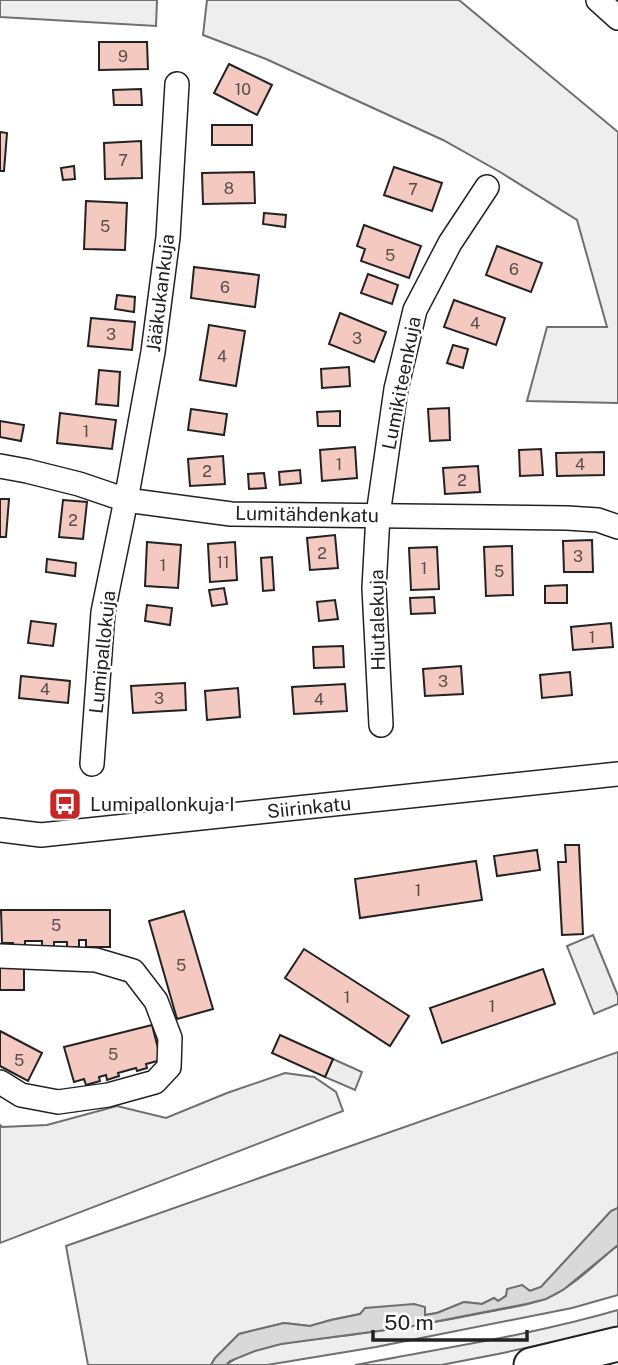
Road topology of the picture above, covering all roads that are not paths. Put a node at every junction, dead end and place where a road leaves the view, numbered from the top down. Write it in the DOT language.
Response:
graph roads {
  1 [pos="598,0"];
  2 [pos="618,18"];
  3 [pos="177,84"];
  4 [pos="487,187"];
  5 [pos="0,466"];
  6 [pos="126,500"];
  7 [pos="378,515"];
  8 [pos="618,527"];
  9 [pos="381,725"];
  10 [pos="92,764"];
  11 [pos="618,774"];
  12 [pos="0,830"];
  13 [pos="0,956"];
  14 [pos="0,1082"];
  15 [pos="618,1344"];
  16 [pos="531,1365"];
  1 -- 2 [label="street"];
  3 -- 6 [label="street, Jääkukankuja"];
  4 -- 7 [label="street, Lumikiteenkuja"];
  5 -- 6 [label="street, Lumitähdenkatu"];
  6 -- 7 [label="street, Lumitähdenkatu"];
  6 -- 10 [label="street, Lumipallokuja"];
  7 -- 8 [label="street, Lumitähdenkatu"];
  7 -- 9 [label="street, Hiutalekuja"];
  11 -- 12 [label="street, Siirinkatu"];
  13 -- 14 [label="street"];
  15 -- 16 [label="highway"];
}
